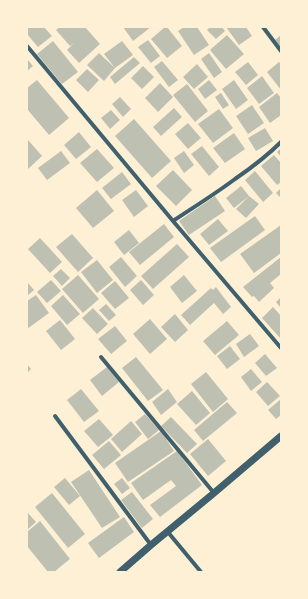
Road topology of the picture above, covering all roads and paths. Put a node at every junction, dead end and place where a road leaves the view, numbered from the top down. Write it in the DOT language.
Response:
graph roads {
  1 [pos="263,27"];
  2 [pos="27,46"];
  3 [pos="281,51"];
  4 [pos="281,142"];
  5 [pos="173,221"];
  6 [pos="281,348"];
  7 [pos="101,357"];
  8 [pos="55,416"];
  9 [pos="281,436"];
  10 [pos="214,493"];
  11 [pos="167,532"];
  12 [pos="151,545"];
  13 [pos="120,572"];
  14 [pos="201,572"];
  1 -- 3 [label="street"];
  2 -- 5 [label="street"];
  4 -- 5 [label="street"];
  5 -- 6 [label="street"];
  7 -- 10 [label="street"];
  8 -- 12 [label="street"];
  9 -- 10 [label="street"];
  10 -- 11 [label="street"];
  11 -- 12 [label="street"];
  11 -- 14 [label="street"];
  12 -- 13 [label="street"];
}
